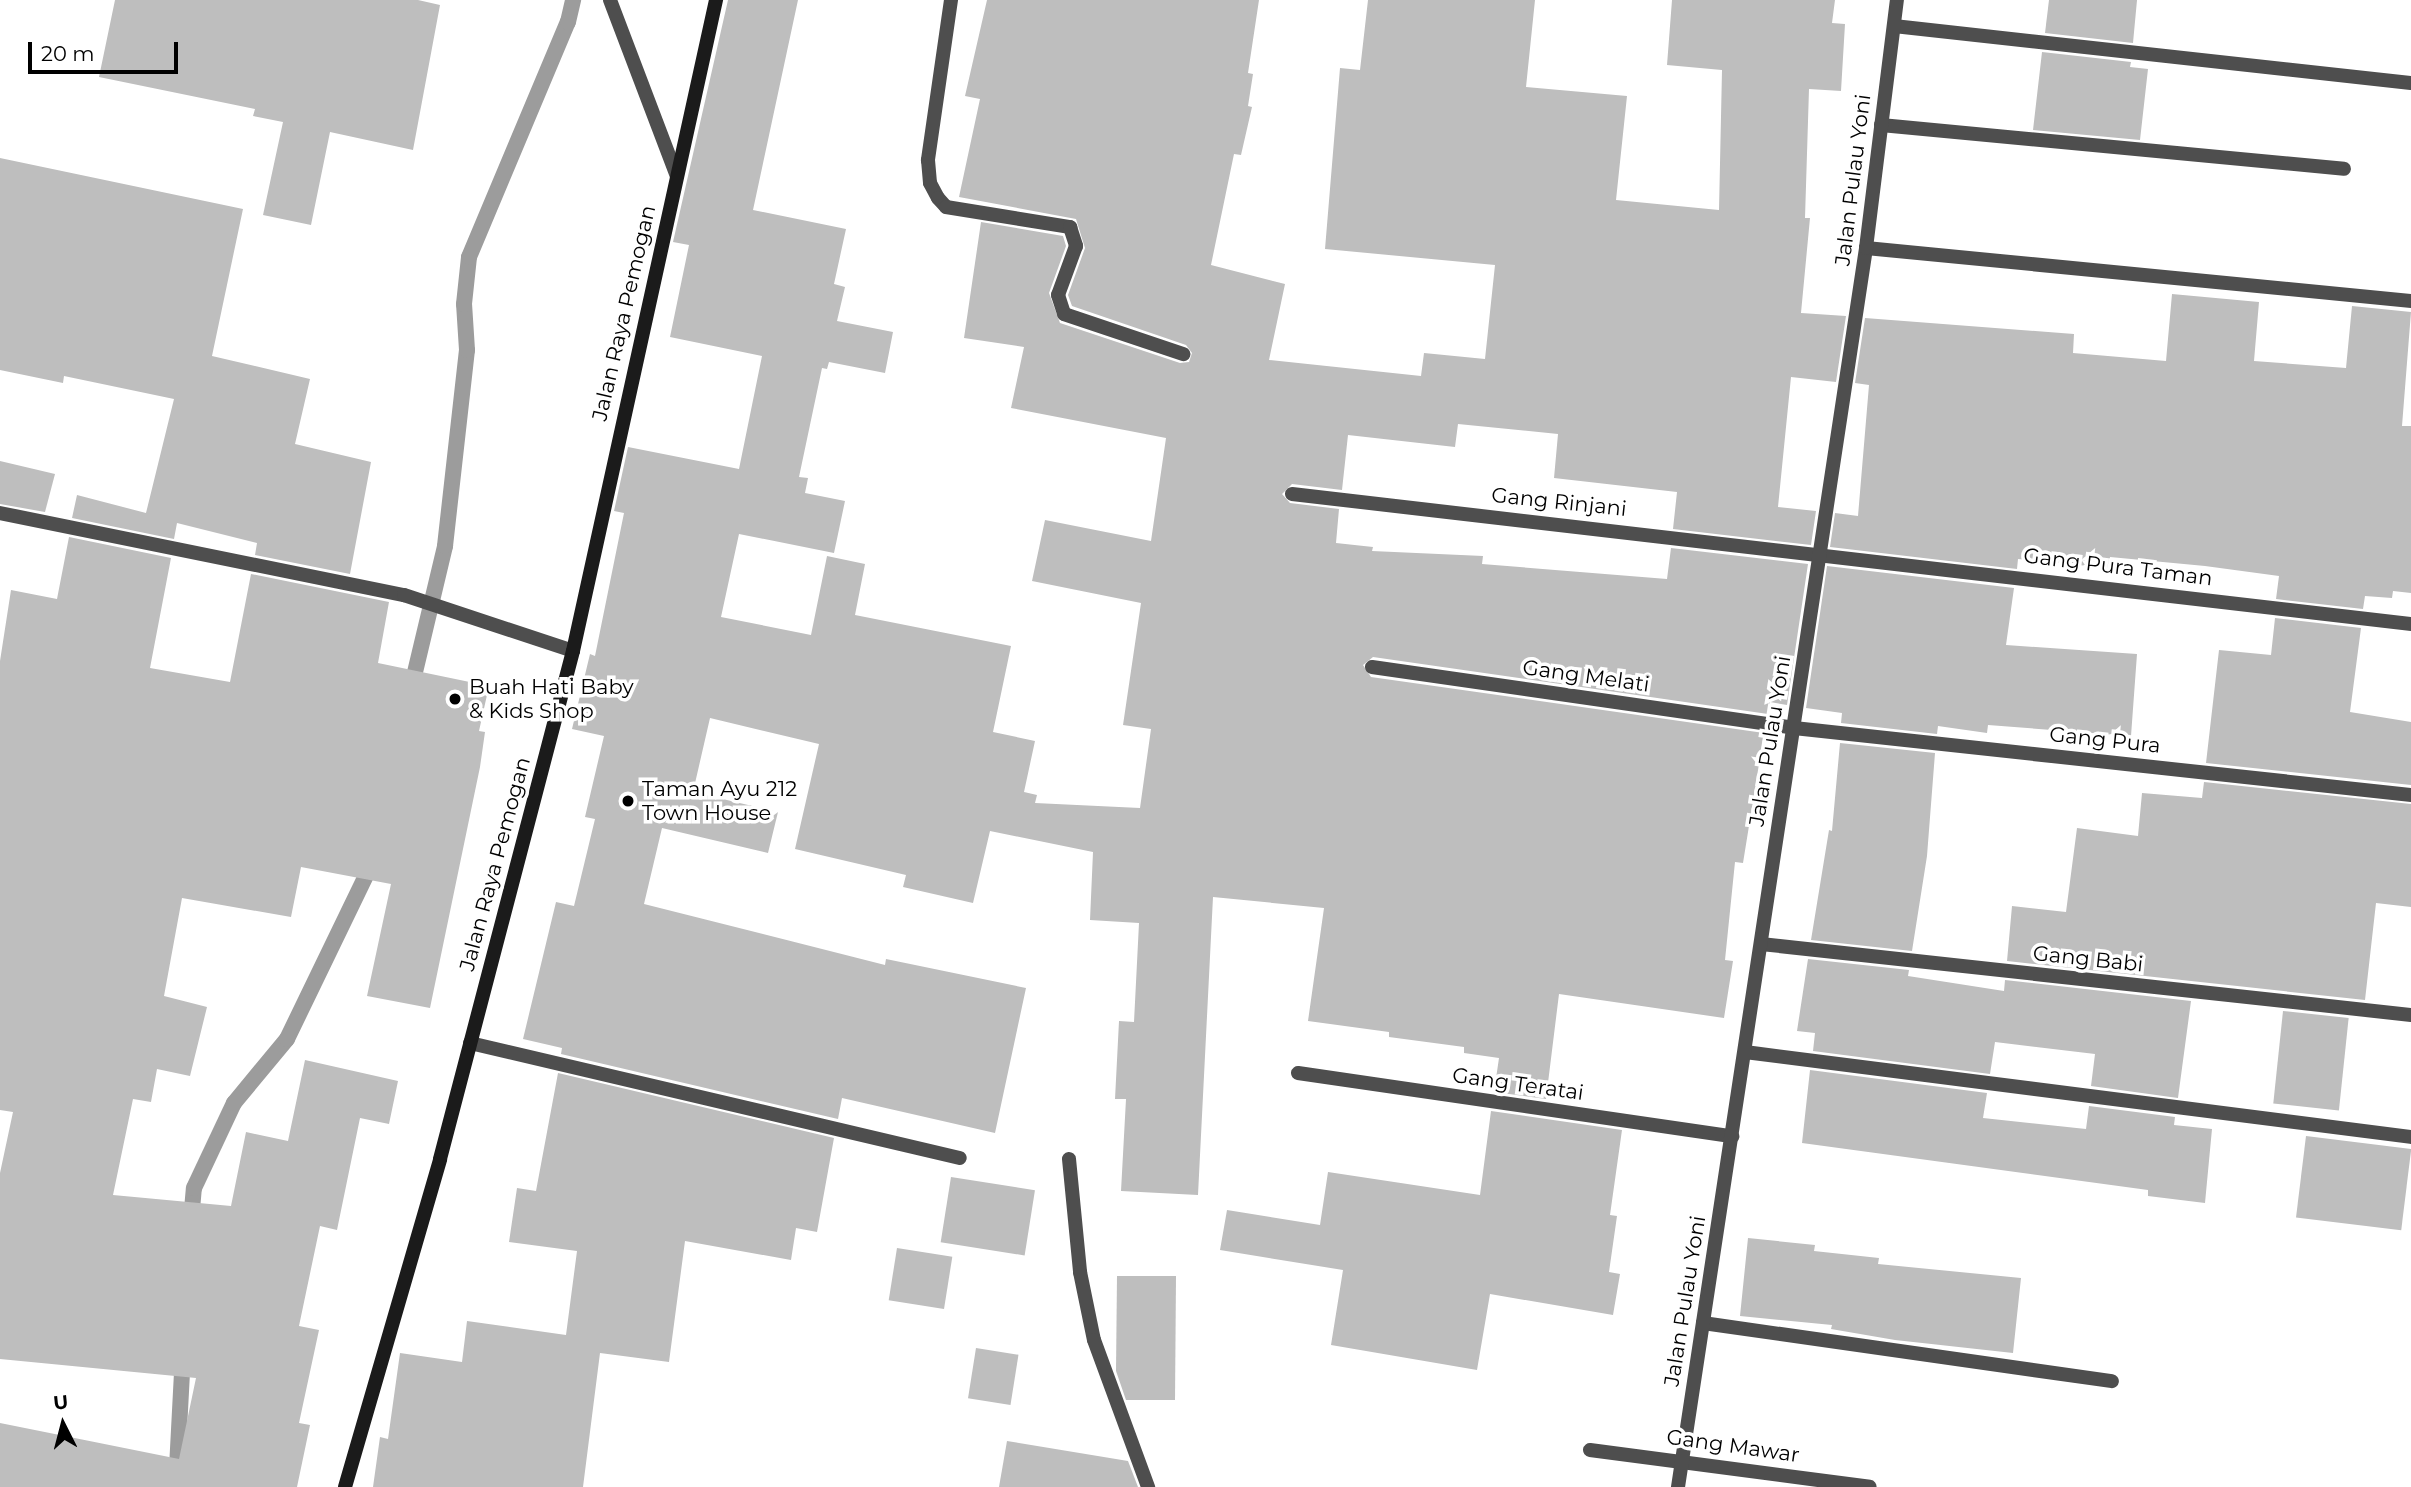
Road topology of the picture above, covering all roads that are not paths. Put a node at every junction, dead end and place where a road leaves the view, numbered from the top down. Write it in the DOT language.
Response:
graph roads {
  1 [pos="716,0"];
  2 [pos="951,0"];
  3 [pos="1897,0"];
  4 [pos="612,4"];
  5 [pos="1894,26"];
  6 [pos="2411,83"];
  7 [pos="1881,125"];
  8 [pos="2344,169"];
  9 [pos="677,176"];
  10 [pos="1866,248"];
  11 [pos="2411,301"];
  12 [pos="1183,354"];
  13 [pos="1292,494"];
  14 [pos="0,513"];
  15 [pos="1820,553"];
  16 [pos="2411,624"];
  17 [pos="573,651"];
  18 [pos="1372,667"];
  19 [pos="1794,728"];
  20 [pos="2411,795"];
  21 [pos="1761,944"];
  22 [pos="2411,1015"];
  23 [pos="470,1042"];
  24 [pos="1745,1052"];
  25 [pos="1298,1073"];
  26 [pos="1732,1136"];
  27 [pos="2411,1137"];
  28 [pos="960,1158"];
  29 [pos="1069,1159"];
  30 [pos="1703,1324"];
  31 [pos="2112,1381"];
  32 [pos="1590,1450"];
  33 [pos="1683,1460"];
  34 [pos="345,1487"];
  35 [pos="1147,1487"];
  36 [pos="1678,1487"];
  37 [pos="1870,1487"];
  1 -- 9 [label="street, Jalan Raya Pemogan"];
  2 -- 12 [label="street"];
  3 -- 5 [label="street, Jalan Pulau Yoni"];
  4 -- 9 [label="street"];
  5 -- 6 [label="street"];
  5 -- 7 [label="street, Jalan Pulau Yoni"];
  7 -- 8 [label="street"];
  7 -- 10 [label="street, Jalan Pulau Yoni"];
  9 -- 17 [label="street, Jalan Raya Pemogan"];
  10 -- 11 [label="street"];
  10 -- 15 [label="street, Jalan Pulau Yoni"];
  13 -- 15 [label="street, Gang Rinjani"];
  14 -- 17 [label="street"];
  15 -- 16 [label="street, Gang Pura Taman"];
  15 -- 19 [label="street, Jalan Pulau Yoni"];
  17 -- 23 [label="street, Jalan Raya Pemogan"];
  18 -- 19 [label="street, Gang Melati"];
  19 -- 20 [label="street, Gang Pura"];
  19 -- 21 [label="street, Jalan Pulau Yoni"];
  21 -- 22 [label="street, Gang Babi"];
  21 -- 24 [label="street, Jalan Pulau Yoni"];
  23 -- 28 [label="street"];
  23 -- 34 [label="street, Jalan Raya Pemogan"];
  24 -- 26 [label="street, Jalan Pulau Yoni"];
  24 -- 27 [label="street"];
  25 -- 26 [label="street, Gang Teratai"];
  26 -- 30 [label="street, Jalan Pulau Yoni"];
  29 -- 35 [label="street"];
  30 -- 31 [label="street"];
  30 -- 33 [label="street, Jalan Pulau Yoni"];
  32 -- 33 [label="street, Gang Mawar"];
  33 -- 36 [label="street, Jalan Pulau Yoni"];
  33 -- 37 [label="street, Gang Mawar"];
}
